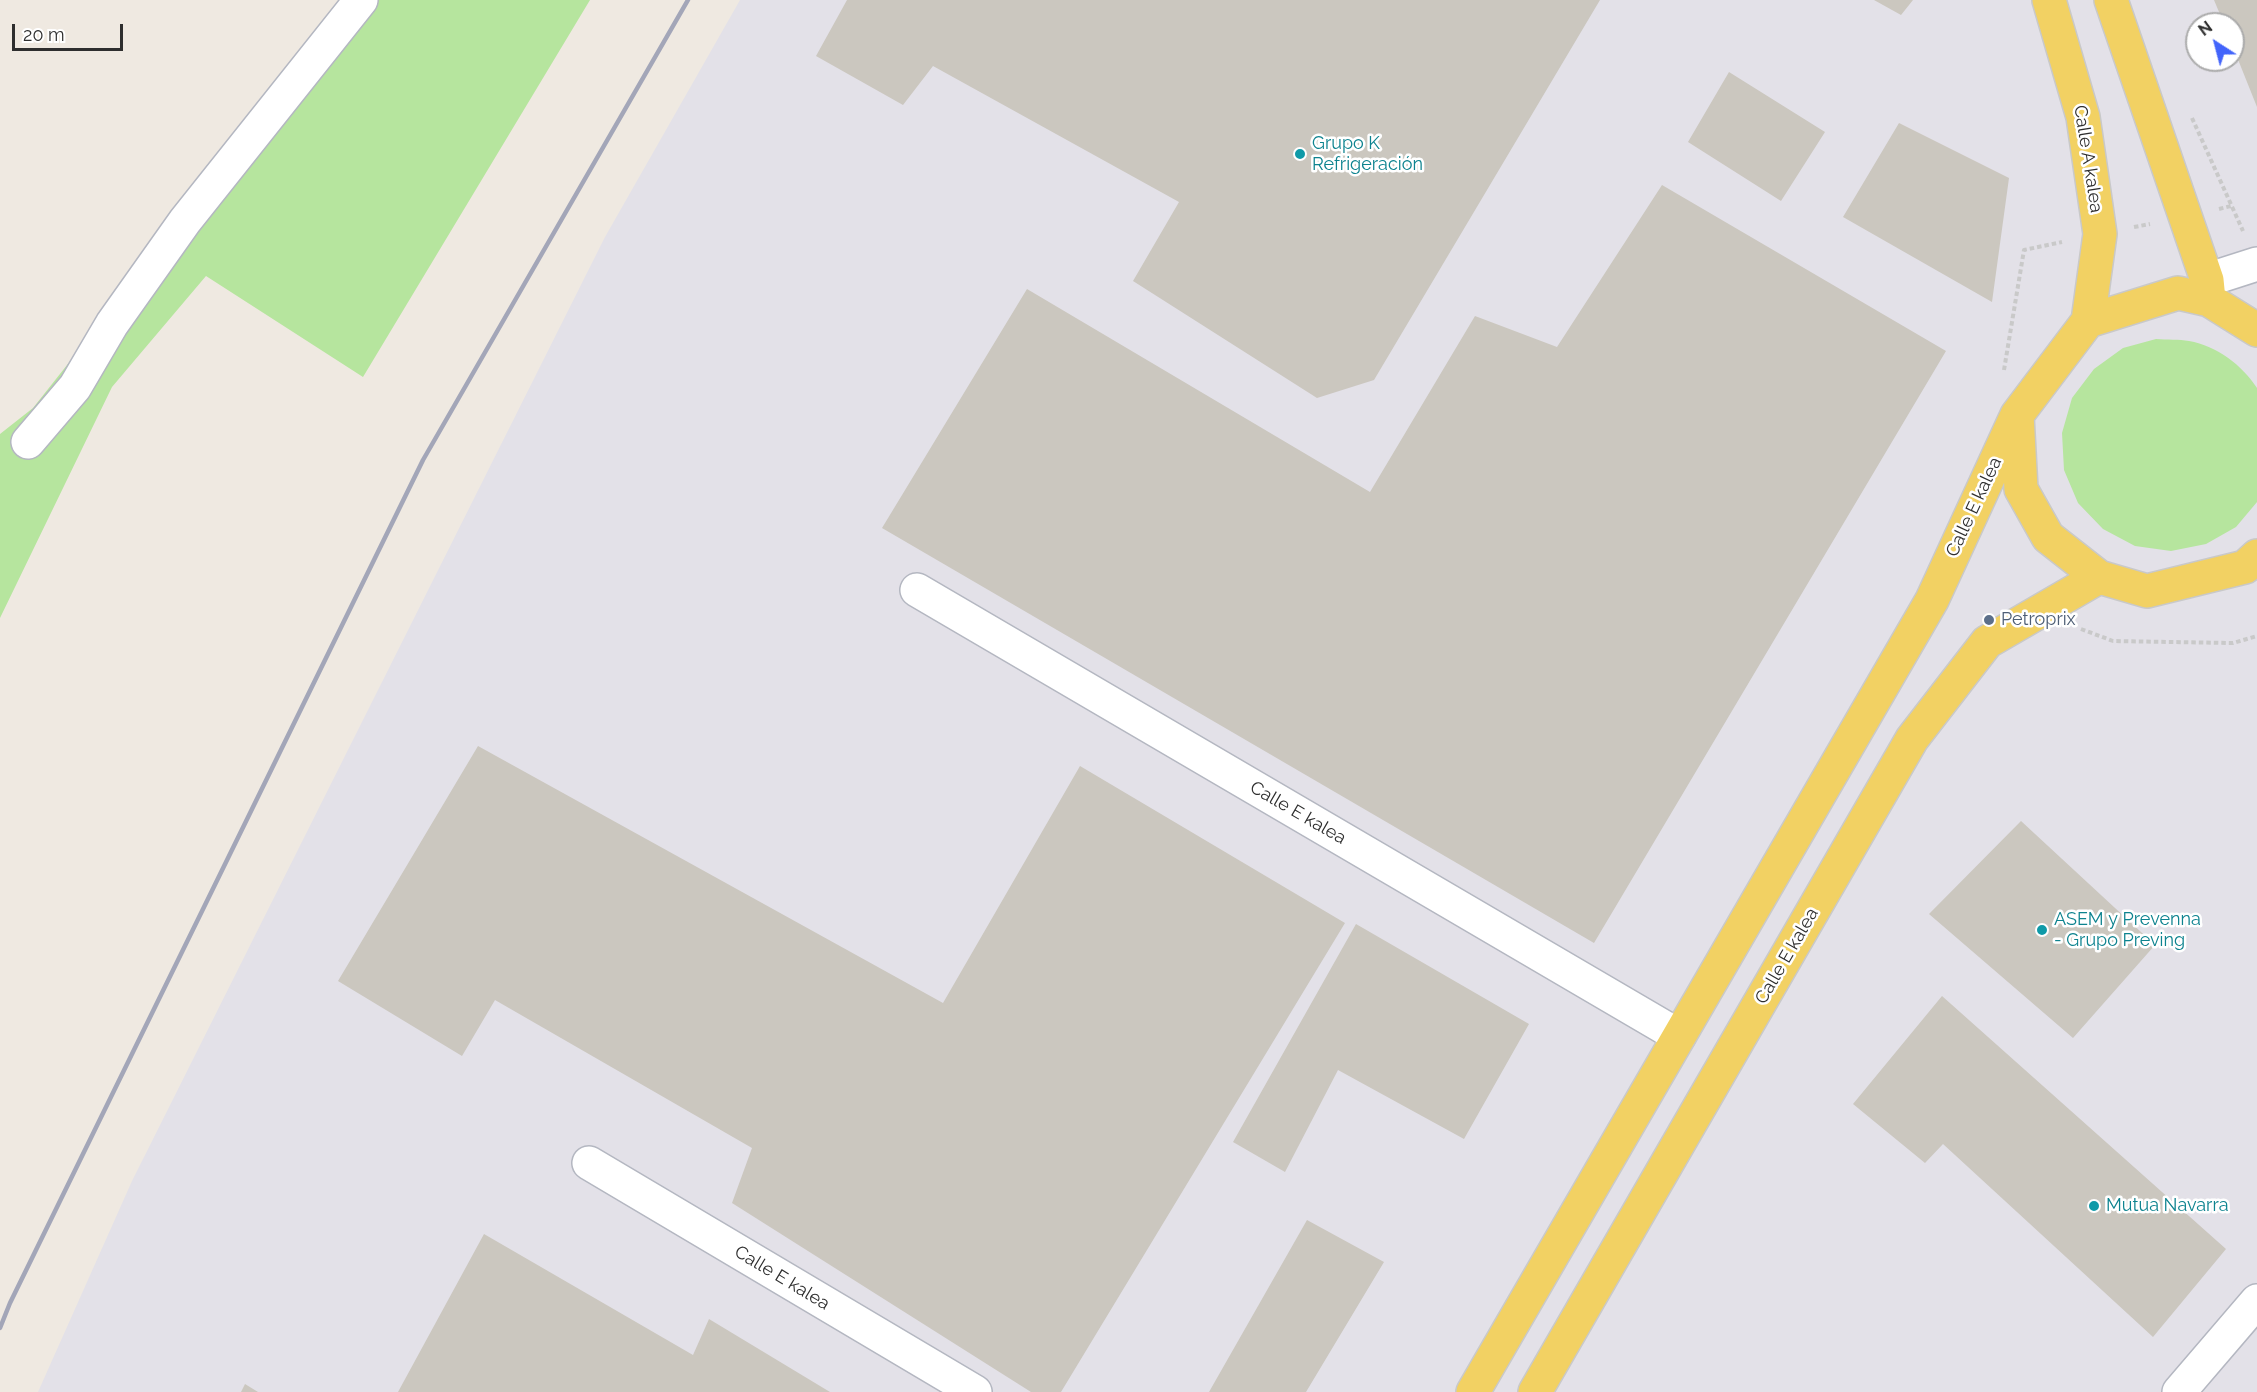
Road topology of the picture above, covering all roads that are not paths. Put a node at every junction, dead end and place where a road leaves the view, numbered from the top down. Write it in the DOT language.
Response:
graph roads {
  1 [pos="361,0"];
  2 [pos="2049,0"];
  3 [pos="2110,0"];
  4 [pos="2257,264"];
  5 [pos="2208,290"];
  6 [pos="2088,321"];
  7 [pos="2257,330"];
  8 [pos="2017,415"];
  9 [pos="27,442"];
  10 [pos="2253,566"];
  11 [pos="2099,577"];
  12 [pos="917,590"];
  13 [pos="1679,1036"];
  14 [pos="589,1164"];
  15 [pos="2257,1300"];
  16 [pos="975,1392"];
  17 [pos="1473,1392"];
  18 [pos="1535,1392"];
  19 [pos="2179,1392"];
  1 -- 9 [label="street"];
  2 -- 6 [label="main road, Calle A kalea"];
  3 -- 5 [label="main road"];
  4 -- 5 [label="street"];
  5 -- 6 [label="main road"];
  5 -- 7 [label="main road"];
  6 -- 8 [label="main road, Calle E kalea"];
  8 -- 11 [label="main road"];
  8 -- 13 [label="main road, Calle E kalea"];
  10 -- 11 [label="main road"];
  11 -- 18 [label="main road, Calle E kalea"];
  12 -- 13 [label="street, Calle E kalea"];
  13 -- 17 [label="main road, Calle E kalea"];
  14 -- 16 [label="street, Calle E kalea"];
  15 -- 19 [label="street"];
}
